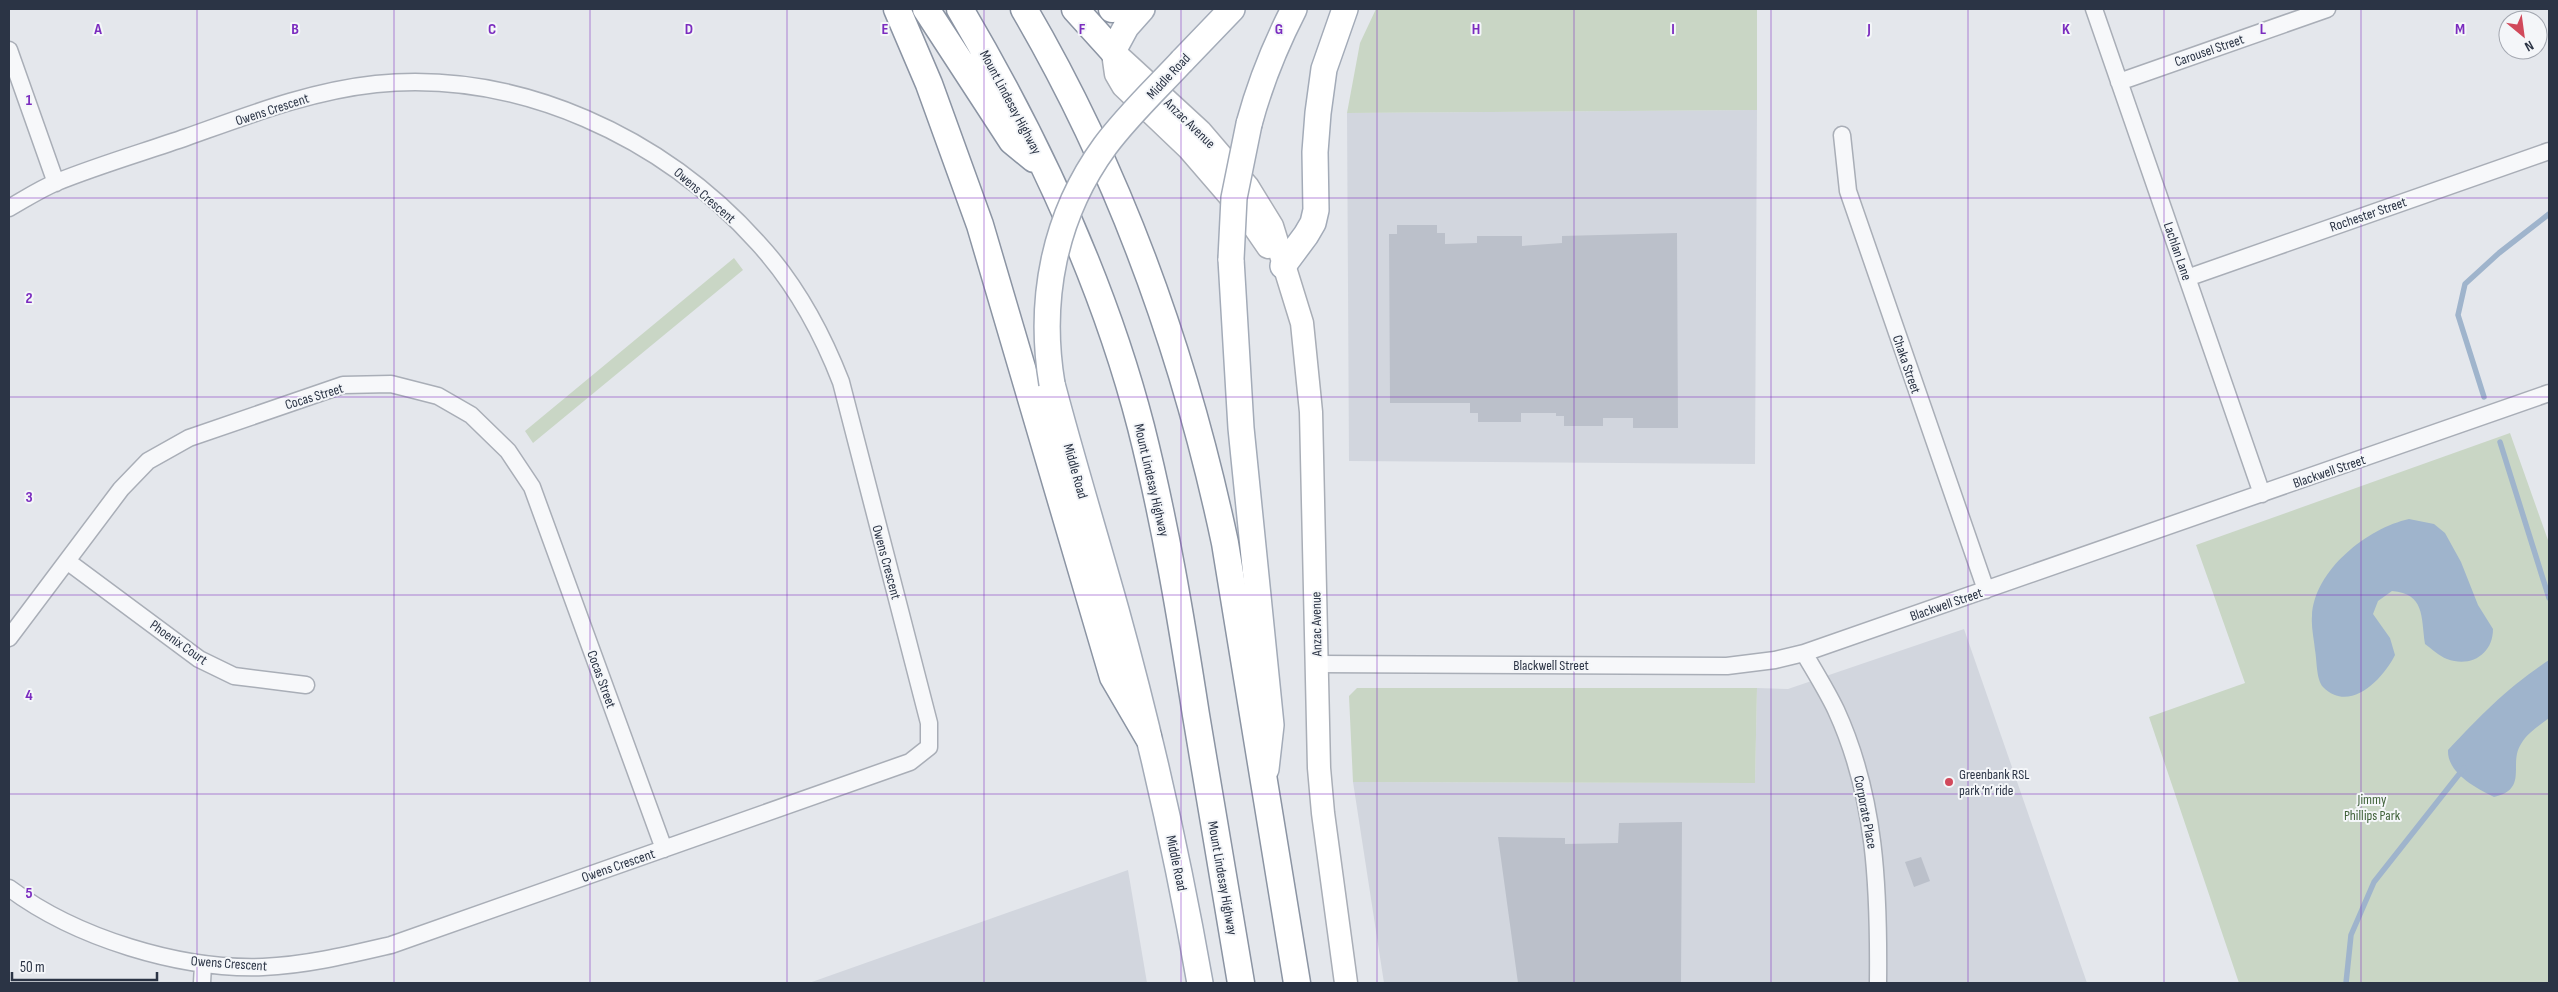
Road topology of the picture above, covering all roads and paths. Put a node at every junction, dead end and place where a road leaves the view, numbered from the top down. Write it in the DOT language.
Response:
graph roads {
  1 [pos="896,9"];
  2 [pos="926,9"];
  3 [pos="960,9"];
  4 [pos="1024,9"];
  5 [pos="1075,9"];
  6 [pos="1142,9"];
  7 [pos="1232,9"];
  8 [pos="1294,9"];
  9 [pos="1345,9"];
  10 [pos="2094,9"];
  11 [pos="2327,9"];
  12 [pos="9,50"];
  13 [pos="1113,51"];
  14 [pos="2119,82"];
  15 [pos="1842,135"];
  16 [pos="2549,151"];
  17 [pos="1045,167"];
  18 [pos="56,183"];
  19 [pos="9,208"];
  20 [pos="1283,266"];
  21 [pos="2187,278"];
  22 [pos="2549,393"];
  23 [pos="2262,494"];
  24 [pos="67,561"];
  25 [pos="1986,590"];
  26 [pos="9,638"];
  27 [pos="1804,653"];
  28 [pos="1317,664"];
  29 [pos="306,685"];
  30 [pos="1148,736"];
  31 [pos="1265,787"];
  32 [pos="664,849"];
  33 [pos="11,895"];
  34 [pos="203,964"];
  35 [pos="202,983"];
  36 [pos="1200,983"];
  37 [pos="1241,983"];
  38 [pos="1297,983"];
  39 [pos="1346,983"];
  40 [pos="1878,983"];
  1 -- 30 [label="highway"];
  2 -- 17 [label="highway"];
  3 -- 17 [label="highway, Mount Lindesay Highway"];
  4 -- 31 [label="highway"];
  5 -- 13 [label="highway"];
  6 -- 13 [label="main road"];
  7 -- 30 [label="main road, Middle Road, bridge"];
  8 -- 31 [label="main road, bridge"];
  9 -- 20 [label="main road"];
  10 -- 14 [label="street, Lachlan Lane"];
  11 -- 14 [label="street, Carousel Street"];
  12 -- 18 [label="street"];
  13 -- 20 [label="main road, Anzac Avenue"];
  14 -- 21 [label="street, Lachlan Lane"];
  15 -- 25 [label="street, Chaka Street"];
  16 -- 21 [label="street, Rochester Street"];
  17 -- 37 [label="highway, Mount Lindesay Highway"];
  18 -- 19 [label="street, Owens Crescent"];
  18 -- 32 [label="street, Owens Crescent"];
  20 -- 28 [label="main road, Anzac Avenue"];
  21 -- 23 [label="street, Lachlan Lane"];
  22 -- 23 [label="street, Blackwell Street"];
  23 -- 25 [label="street, Blackwell Street"];
  24 -- 26 [label="street, Cocas Street"];
  24 -- 29 [label="street, Phoenix Court"];
  24 -- 32 [label="street, Cocas Street"];
  25 -- 27 [label="street, Blackwell Street"];
  27 -- 28 [label="street, Blackwell Street"];
  27 -- 40 [label="street, Corporate Place"];
  28 -- 39 [label="main road, Anzac Avenue"];
  30 -- 36 [label="main road, Middle Road"];
  31 -- 38 [label="highway"];
  32 -- 34 [label="street, Owens Crescent"];
  33 -- 34 [label="street, Owens Crescent"];
  34 -- 35 [label="street"];
}
